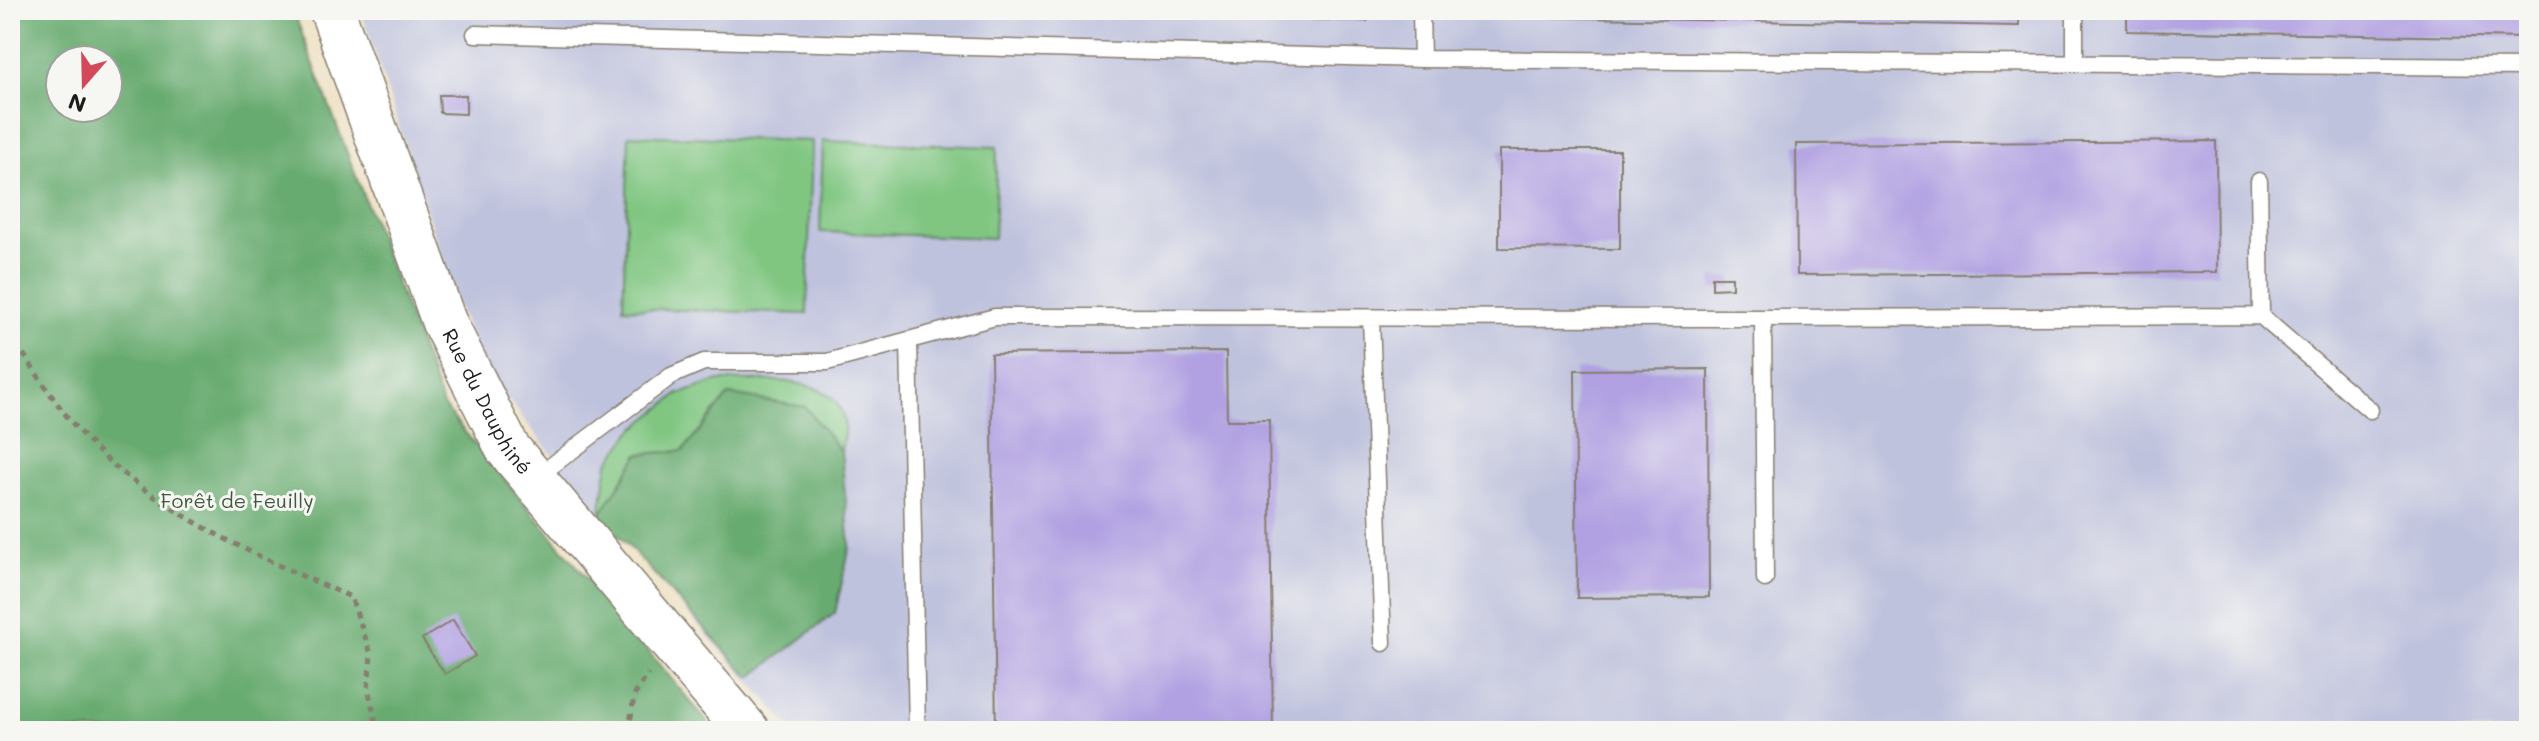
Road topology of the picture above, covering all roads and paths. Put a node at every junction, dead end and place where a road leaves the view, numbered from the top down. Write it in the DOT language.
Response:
graph roads {
  1 [pos="332,10"];
  2 [pos="1421,10"];
  3 [pos="2075,10"];
  4 [pos="475,34"];
  5 [pos="1422,59"];
  6 [pos="2075,64"];
  7 [pos="2529,67"];
  8 [pos="2259,181"];
  9 [pos="2261,316"];
  10 [pos="1371,318"];
  11 [pos="1763,318"];
  12 [pos="10,334"];
  13 [pos="909,340"];
  14 [pos="2370,410"];
  15 [pos="533,480"];
  16 [pos="1765,579"];
  17 [pos="1383,643"];
  18 [pos="675,648"];
  19 [pos="378,731"];
  20 [pos="629,731"];
  21 [pos="747,731"];
  22 [pos="917,731"];
  1 -- 15 [label="street, Rue du Dauphiné"];
  2 -- 5 [label="lane"];
  3 -- 6 [label="lane"];
  4 -- 5 [label="lane"];
  5 -- 6 [label="lane"];
  6 -- 7 [label="lane"];
  8 -- 9 [label="lane"];
  9 -- 11 [label="lane"];
  9 -- 14 [label="lane"];
  10 -- 11 [label="lane"];
  10 -- 13 [label="lane"];
  10 -- 17 [label="lane"];
  11 -- 16 [label="lane"];
  12 -- 19 [label="path"];
  13 -- 15 [label="lane"];
  13 -- 22 [label="lane"];
  15 -- 18 [label="street, Rue du Dauphiné"];
  18 -- 20 [label="path"];
  18 -- 21 [label="street, Rue du Dauphiné"];
}
